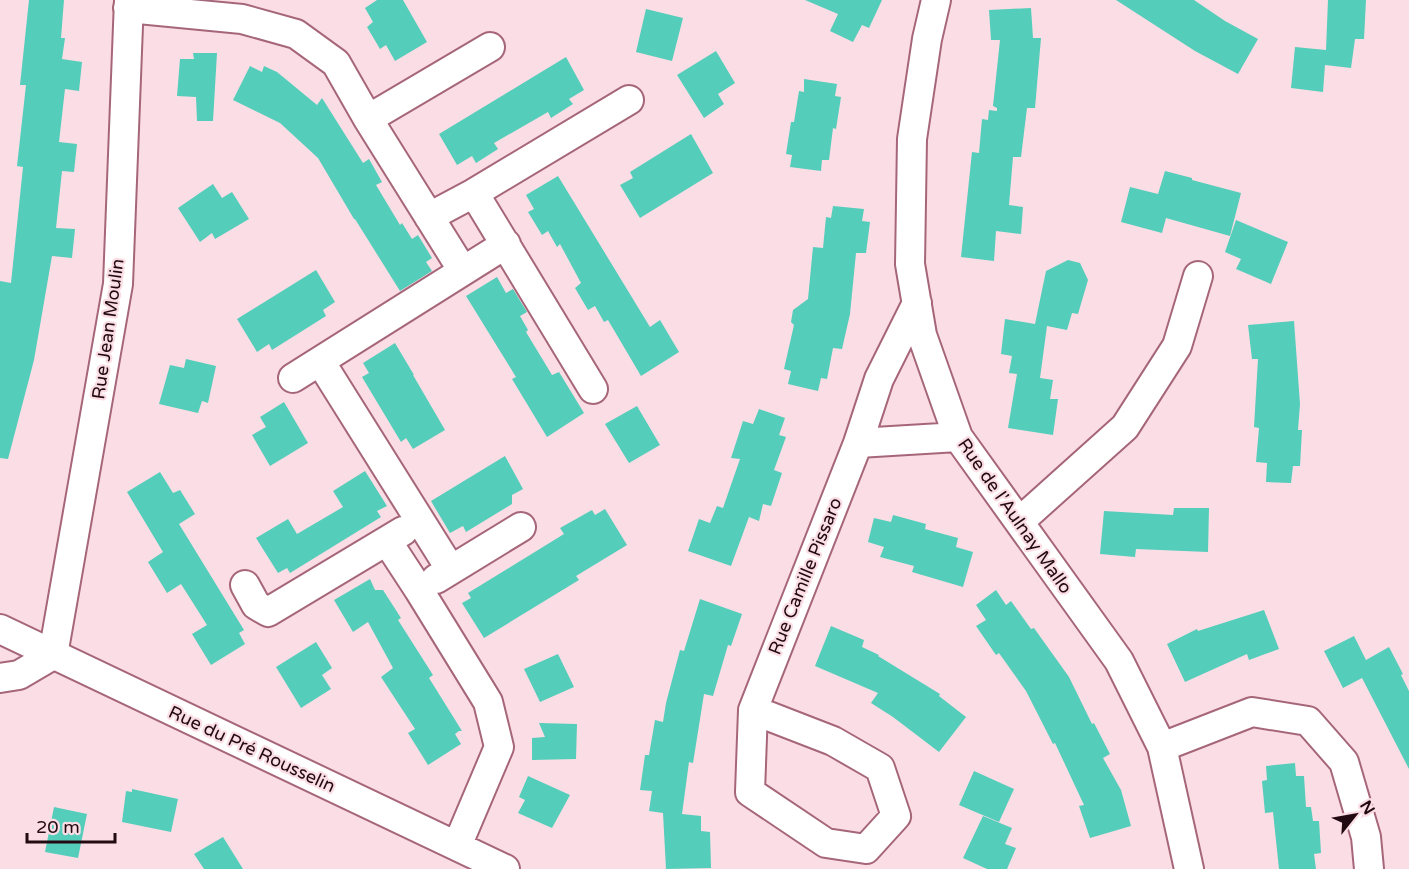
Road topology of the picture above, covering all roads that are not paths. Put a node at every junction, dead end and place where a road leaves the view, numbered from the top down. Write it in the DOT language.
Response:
graph roads {
  1 [pos="936,0"];
  2 [pos="129,4"];
  3 [pos="490,48"];
  4 [pos="629,100"];
  5 [pos="369,118"];
  6 [pos="474,193"];
  7 [pos="429,217"];
  8 [pos="506,244"];
  9 [pos="463,271"];
  10 [pos="1198,276"];
  11 [pos="917,303"];
  12 [pos="320,361"];
  13 [pos="293,378"];
  14 [pos="593,389"];
  15 [pos="958,437"];
  16 [pos="858,442"];
  17 [pos="420,521"];
  18 [pos="1019,522"];
  19 [pos="521,527"];
  20 [pos="387,541"];
  21 [pos="451,570"];
  22 [pos="245,585"];
  23 [pos="419,590"];
  24 [pos="0,629"];
  25 [pos="53,655"];
  26 [pos="0,678"];
  27 [pos="753,710"];
  28 [pos="1162,747"];
  29 [pos="457,846"];
  30 [pos="505,869"];
  31 [pos="1189,869"];
  32 [pos="1369,869"];
  1 -- 11 [label="street, Rue de l'Aulnay Mallo"];
  2 -- 5 [label="street"];
  2 -- 25 [label="street, Rue Jean Moulin"];
  3 -- 5 [label="street"];
  4 -- 6 [label="street"];
  5 -- 7 [label="street"];
  6 -- 7 [label="street"];
  6 -- 8 [label="street"];
  7 -- 9 [label="street"];
  8 -- 9 [label="street"];
  8 -- 14 [label="street"];
  9 -- 12 [label="street"];
  10 -- 18 [label="street"];
  11 -- 15 [label="street, Rue de l'Aulnay Mallo"];
  11 -- 16 [label="street, Rue Camille Pissaro"];
  12 -- 13 [label="street"];
  12 -- 17 [label="street"];
  15 -- 16 [label="street"];
  15 -- 18 [label="street, Rue de l'Aulnay Mallo"];
  16 -- 27 [label="street, Rue Camille Pissaro"];
  17 -- 20 [label="street"];
  17 -- 21 [label="street"];
  18 -- 28 [label="street, Rue de l'Aulnay Mallo"];
  19 -- 21 [label="street"];
  20 -- 22 [label="street"];
  20 -- 23 [label="street"];
  21 -- 23 [label="street"];
  23 -- 29 [label="street"];
  24 -- 25 [label="street, Rue du Pré Rousselin"];
  25 -- 26 [label="street"];
  25 -- 29 [label="street, Rue du Pré Rousselin"];
  27 -- 27 [label="street, Rue Camille Pissaro"];
  28 -- 31 [label="street, Rue de l'Aulnay Mallo"];
  28 -- 32 [label="street"];
  29 -- 30 [label="street, Rue du Pré Rousselin"];
}
